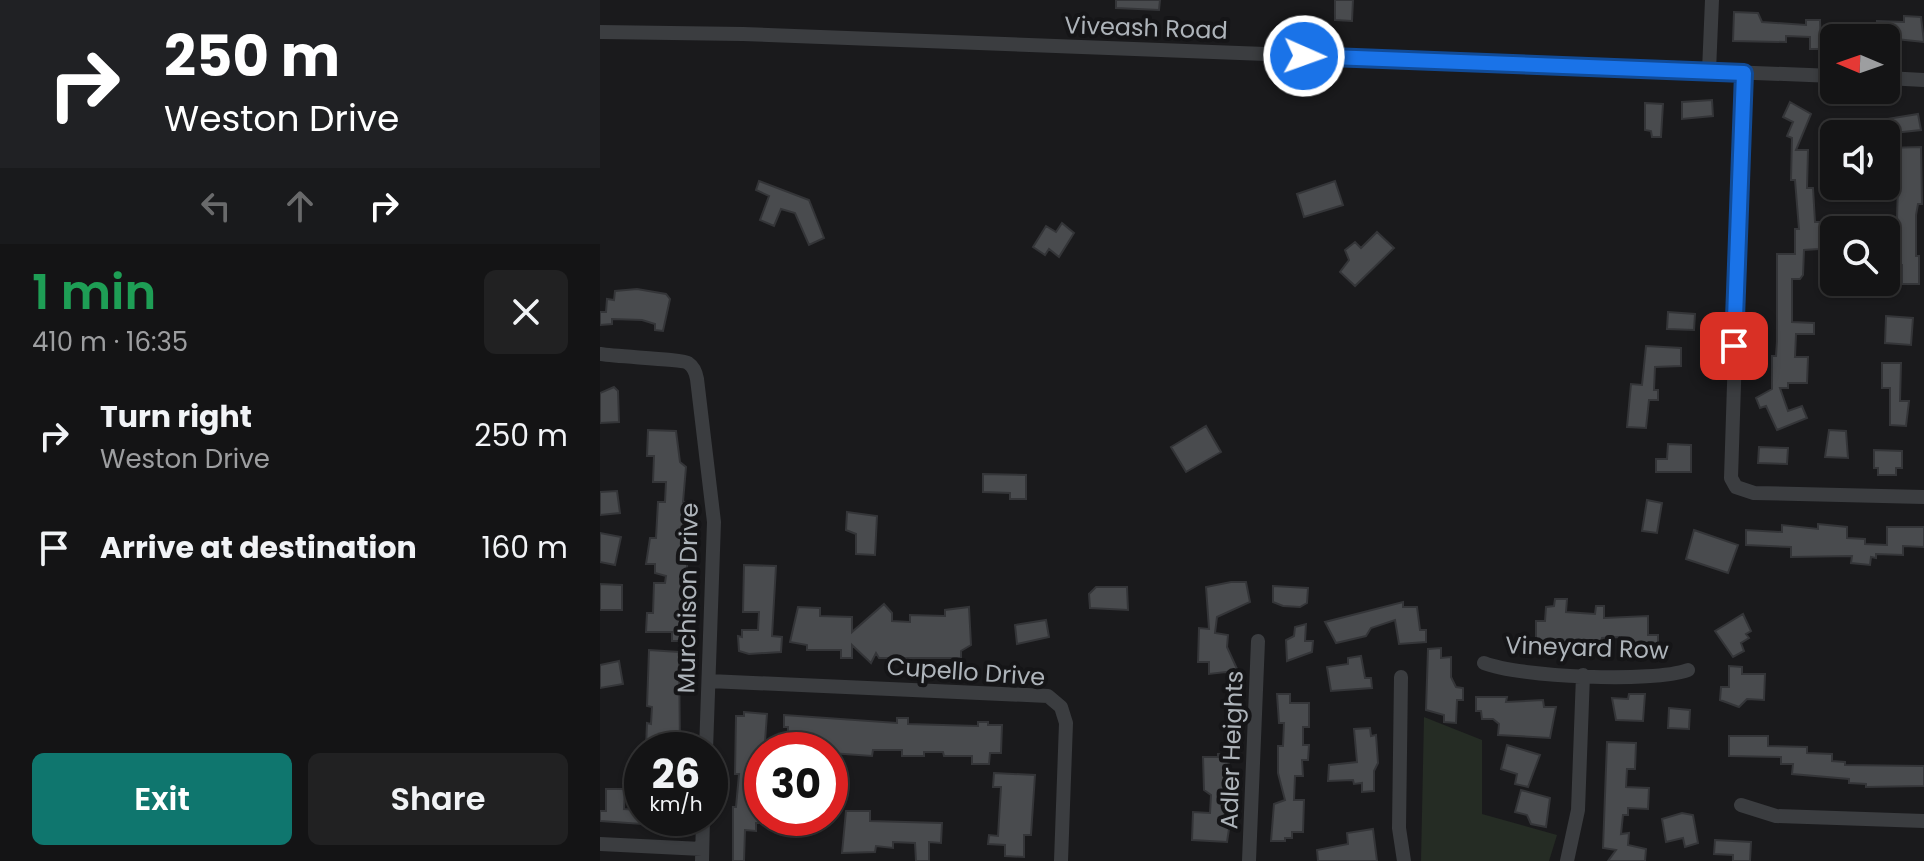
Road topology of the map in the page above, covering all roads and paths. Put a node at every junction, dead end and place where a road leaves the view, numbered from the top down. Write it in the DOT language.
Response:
graph roads {
  1 [pos="1712,0"];
  2 [pos="600,32"];
  3 [pos="1709,71"];
  4 [pos="1744,73"];
  5 [pos="1820,76"];
  6 [pos="1900,79"];
  7 [pos="1924,80"];
  8 [pos="600,354"];
  9 [pos="1924,497"];
  10 [pos="1258,641"];
  11 [pos="1484,663"];
  12 [pos="1688,670"];
  13 [pos="1583,675"];
  14 [pos="1401,677"];
  15 [pos="709,681"];
  16 [pos="707,732"];
  17 [pos="1741,805"];
  18 [pos="1924,821"];
  19 [pos="600,844"];
  20 [pos="702,855"];
  21 [pos="1061,861"];
  22 [pos="1249,861"];
  23 [pos="1404,861"];
  24 [pos="1567,861"];
  1 -- 3 [label="street"];
  2 -- 3 [label="street, Viveash Road"];
  3 -- 4 [label="street, Viveash Road"];
  4 -- 5 [label="street, Viveash Road"];
  4 -- 9 [label="street"];
  6 -- 7 [label="street"];
  8 -- 15 [label="street, Murchison Drive"];
  10 -- 22 [label="street, Adler Heights"];
  11 -- 13 [label="street, Vineyard Row"];
  12 -- 13 [label="street, Vineyard Row"];
  13 -- 24 [label="street"];
  14 -- 23 [label="street"];
  15 -- 16 [label="street, Murchison Drive"];
  15 -- 21 [label="street, Cupello Drive"];
  17 -- 18 [label="street"];
  19 -- 20 [label="street"];
}
